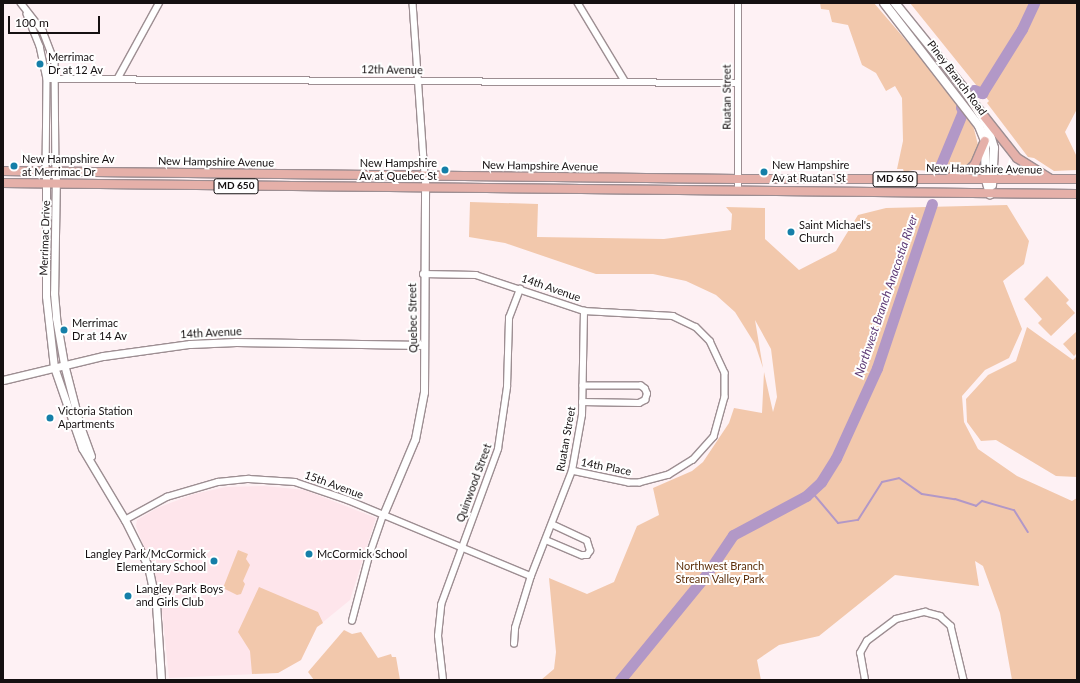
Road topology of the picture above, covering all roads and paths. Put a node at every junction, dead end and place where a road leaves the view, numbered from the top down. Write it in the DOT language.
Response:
graph roads {
  1 [pos="21,3"];
  2 [pos="159,3"];
  3 [pos="413,3"];
  4 [pos="578,3"];
  5 [pos="738,3"];
  6 [pos="884,3"];
  7 [pos="895,3"];
  8 [pos="25,10"];
  9 [pos="57,78"];
  10 [pos="118,78"];
  11 [pos="47,79"];
  12 [pos="417,81"];
  13 [pos="625,82"];
  14 [pos="737,83"];
  15 [pos="976,106"];
  16 [pos="985,141"];
  17 [pos="3,171"];
  18 [pos="46,172"];
  19 [pos="56,172"];
  20 [pos="425,176"];
  21 [pos="738,179"];
  22 [pos="945,179"];
  23 [pos="1077,179"];
  24 [pos="990,180"];
  25 [pos="1053,180"];
  26 [pos="3,183"];
  27 [pos="46,184"];
  28 [pos="57,184"];
  29 [pos="425,186"];
  30 [pos="738,191"];
  31 [pos="990,194"];
  32 [pos="1077,194"];
  33 [pos="423,274"];
  34 [pos="520,290"];
  35 [pos="584,311"];
  36 [pos="673,316"];
  37 [pos="424,345"];
  38 [pos="64,364"];
  39 [pos="54,367"];
  40 [pos="3,380"];
  41 [pos="583,386"];
  42 [pos="582,402"];
  43 [pos="96,470"];
  44 [pos="572,471"];
  45 [pos="383,516"];
  46 [pos="125,520"];
  47 [pos="552,525"];
  48 [pos="546,540"];
  49 [pos="460,547"];
  50 [pos="532,576"];
  51 [pos="352,621"];
  52 [pos="514,644"];
  53 [pos="161,680"];
  54 [pos="443,680"];
  55 [pos="865,680"];
  56 [pos="964,680"];
  1 -- 8 [label="street, Merrimac Drive"];
  2 -- 10 [label="street"];
  3 -- 12 [label="street, Quebec Street"];
  4 -- 13 [label="street"];
  5 -- 14 [label="street, Ruatan Street"];
  6 -- 16 [label="main road, Piney Branch Road"];
  7 -- 15 [label="main road, Piney Branch Road"];
  8 -- 9 [label="street, Merrimac Drive"];
  8 -- 11 [label="street, Merrimac Drive"];
  9 -- 10 [label="street, 12th Avenue"];
  9 -- 11 [label="street, 12th Avenue"];
  9 -- 19 [label="street, Merrimac Drive"];
  10 -- 12 [label="street, 12th Avenue"];
  11 -- 18 [label="street, Merrimac Drive"];
  12 -- 13 [label="street, 12th Avenue"];
  12 -- 20 [label="street, Quebec Street"];
  13 -- 14 [label="street, 12th Avenue"];
  14 -- 21 [label="street, Ruatan Street"];
  15 -- 24 [label="main road, Piney Branch Road"];
  15 -- 25 [label="main road"];
  16 -- 22 [label="main road"];
  16 -- 24 [label="main road, Piney Branch Road"];
  17 -- 18 [label="main road, New Hampshire Avenue / MD 650"];
  18 -- 19 [label="main road, New Hampshire Avenue / MD 650"];
  18 -- 27 [label="street, Merrimac Drive"];
  19 -- 20 [label="main road, New Hampshire Avenue / MD 650"];
  19 -- 28 [label="street, Merrimac Drive"];
  20 -- 21 [label="main road, New Hampshire Avenue / MD 650"];
  20 -- 29 [label="street, Quebec Street"];
  21 -- 22 [label="main road, New Hampshire Avenue / MD 650"];
  21 -- 30 [label="street, Ruatan Street"];
  22 -- 24 [label="main road, New Hampshire Avenue / MD 650"];
  23 -- 25 [label="main road, New Hampshire Avenue / MD 650"];
  24 -- 25 [label="main road, New Hampshire Avenue / MD 650"];
  24 -- 31 [label="main road, Piney Branch Road"];
  26 -- 27 [label="main road, New Hampshire Avenue / MD 650"];
  27 -- 28 [label="main road, New Hampshire Avenue / MD 650"];
  27 -- 39 [label="street, Merrimac Drive"];
  28 -- 29 [label="main road, New Hampshire Avenue / MD 650"];
  28 -- 38 [label="street, Merrimac Drive"];
  29 -- 30 [label="main road, New Hampshire Avenue / MD 650"];
  29 -- 33 [label="street, Quebec Street"];
  30 -- 31 [label="main road, New Hampshire Avenue / MD 650"];
  31 -- 32 [label="main road, New Hampshire Avenue / MD 650"];
  33 -- 34 [label="street, 14th Avenue"];
  33 -- 37 [label="street, Quebec Street"];
  34 -- 35 [label="street, 14th Avenue"];
  34 -- 49 [label="street, Quinwood Street"];
  35 -- 36 [label="street, 14th Avenue"];
  35 -- 41 [label="street, Ruatan Street"];
  36 -- 44 [label="street, 14th Place"];
  37 -- 38 [label="street, 14th Avenue"];
  37 -- 45 [label="street, Quebec Street"];
  38 -- 39 [label="street, 14th Avenue"];
  38 -- 43 [label="street, Merrimac Drive"];
  39 -- 40 [label="street, 14th Avenue"];
  39 -- 43 [label="street, Merrimac Drive"];
  41 -- 42 [label="street, Ruatan Street"];
  41 -- 42 [label="street, Ruatan Street"];
  42 -- 44 [label="street, Ruatan Street"];
  43 -- 46 [label="street, Merrimac Drive"];
  44 -- 47 [label="street, Ruatan Street"];
  45 -- 46 [label="street, 15th Avenue"];
  45 -- 49 [label="street, 15th Avenue"];
  45 -- 51 [label="street, Quebec Street"];
  46 -- 53 [label="street, Merrimac Drive"];
  47 -- 48 [label="street, Ruatan Street"];
  47 -- 48 [label="street"];
  48 -- 50 [label="street, Ruatan Street"];
  49 -- 50 [label="street, 15th Avenue"];
  49 -- 54 [label="street, Quinwood Street"];
  50 -- 52 [label="street, Ruatan Street"];
  55 -- 56 [label="street"];
}
